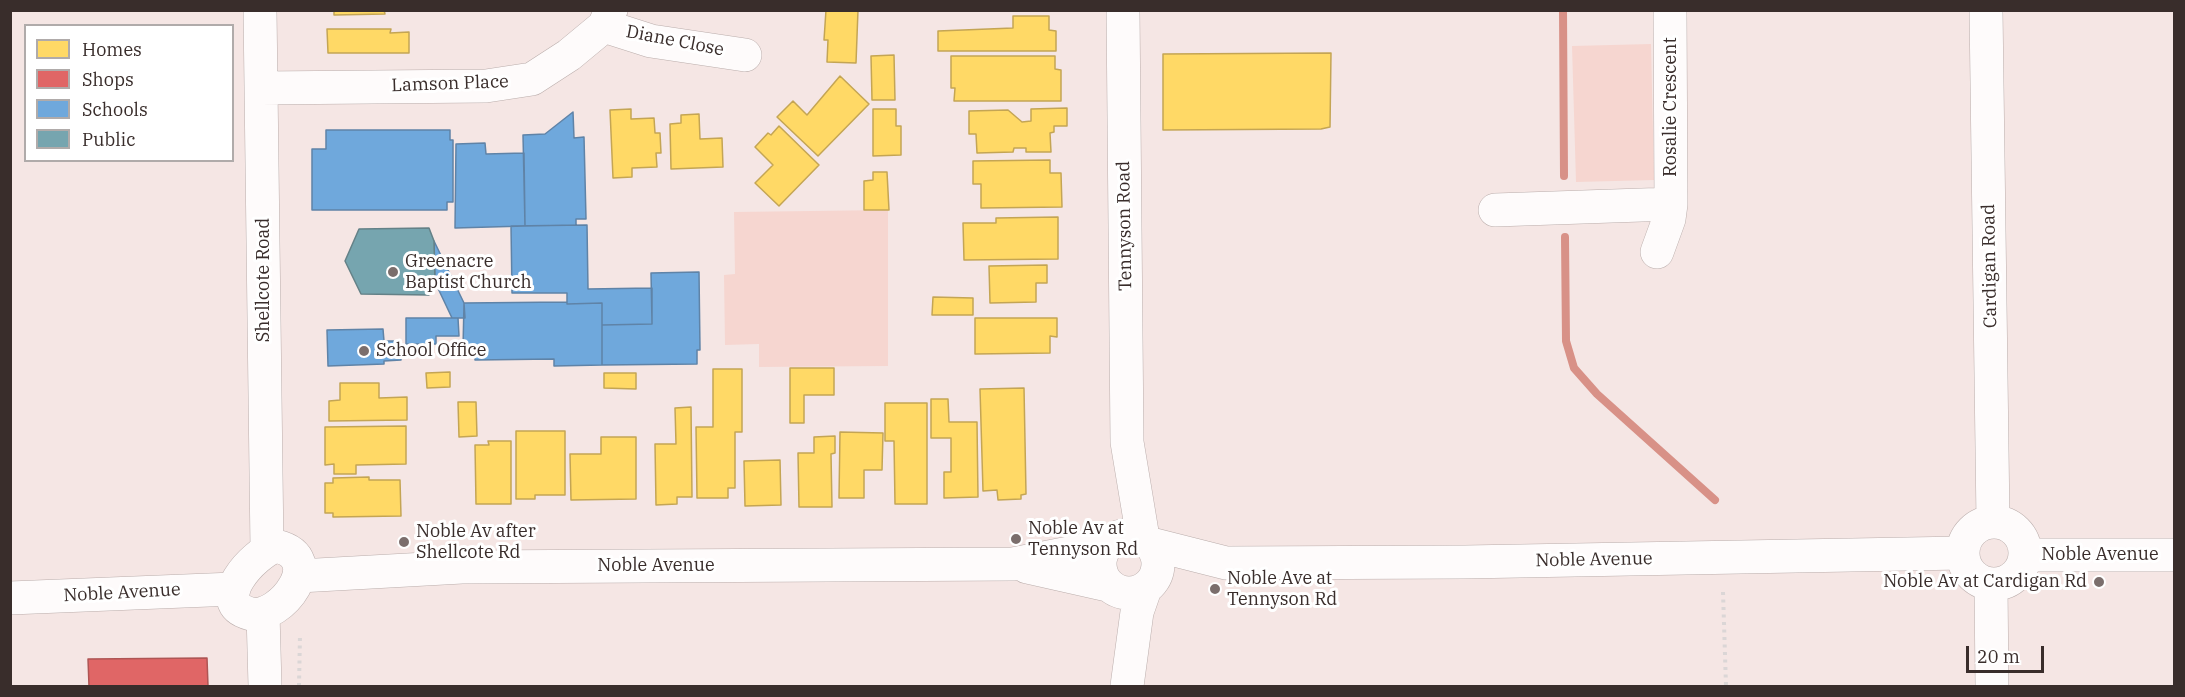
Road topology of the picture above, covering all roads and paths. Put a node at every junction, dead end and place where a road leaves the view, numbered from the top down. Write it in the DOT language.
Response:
graph roads {
  1 [pos="260,10"];
  2 [pos="1123,10"];
  3 [pos="1671,10"];
  4 [pos="1986,10"];
  5 [pos="608,18"];
  6 [pos="745,55"];
  7 [pos="261,88"];
  8 [pos="1671,204"];
  9 [pos="1495,210"];
  10 [pos="1657,252"];
  11 [pos="1993,521"];
  12 [pos="1128,542"];
  13 [pos="267,549"];
  14 [pos="1962,553"];
  15 [pos="2025,555"];
  16 [pos="2175,555"];
  17 [pos="1226,563"];
  18 [pos="1013,564"];
  19 [pos="299,576"];
  20 [pos="1991,584"];
  21 [pos="1130,587"];
  22 [pos="234,589"];
  23 [pos="1723,592"];
  24 [pos="10,598"];
  25 [pos="263,613"];
  26 [pos="300,635"];
  27 [pos="265,687"];
  28 [pos="299,687"];
  29 [pos="1126,687"];
  30 [pos="1726,687"];
  31 [pos="1992,687"];
  1 -- 7 [label="street, Shellcote Road"];
  2 -- 12 [label="street, Tennyson Road"];
  3 -- 8 [label="street, Rosalie Crescent"];
  4 -- 11 [label="street, Cardigan Road"];
  5 -- 6 [label="street, Diane Close"];
  5 -- 7 [label="street, Lamson Place"];
  7 -- 13 [label="street, Shellcote Road"];
  8 -- 9 [label="street, Rosalie Crescent"];
  8 -- 10 [label="street, Rosalie Crescent"];
  11 -- 14 [label="street"];
  11 -- 15 [label="street"];
  12 -- 17 [label="street, Noble Avenue"];
  12 -- 18 [label="street, Noble Avenue"];
  12 -- 21 [label="street"];
  12 -- 21 [label="street"];
  13 -- 19 [label="street"];
  13 -- 22 [label="street"];
  14 -- 17 [label="street, Noble Avenue"];
  14 -- 20 [label="street"];
  15 -- 16 [label="street, Noble Avenue"];
  15 -- 20 [label="street"];
  17 -- 21 [label="street, Noble Avenue"];
  18 -- 19 [label="street, Noble Avenue"];
  18 -- 21 [label="street, Noble Avenue"];
  19 -- 25 [label="street"];
  20 -- 31 [label="street"];
  21 -- 29 [label="street"];
  22 -- 24 [label="street, Noble Avenue"];
  22 -- 25 [label="street"];
  23 -- 30 [label="path"];
  25 -- 27 [label="street"];
  26 -- 28 [label="path"];
}
